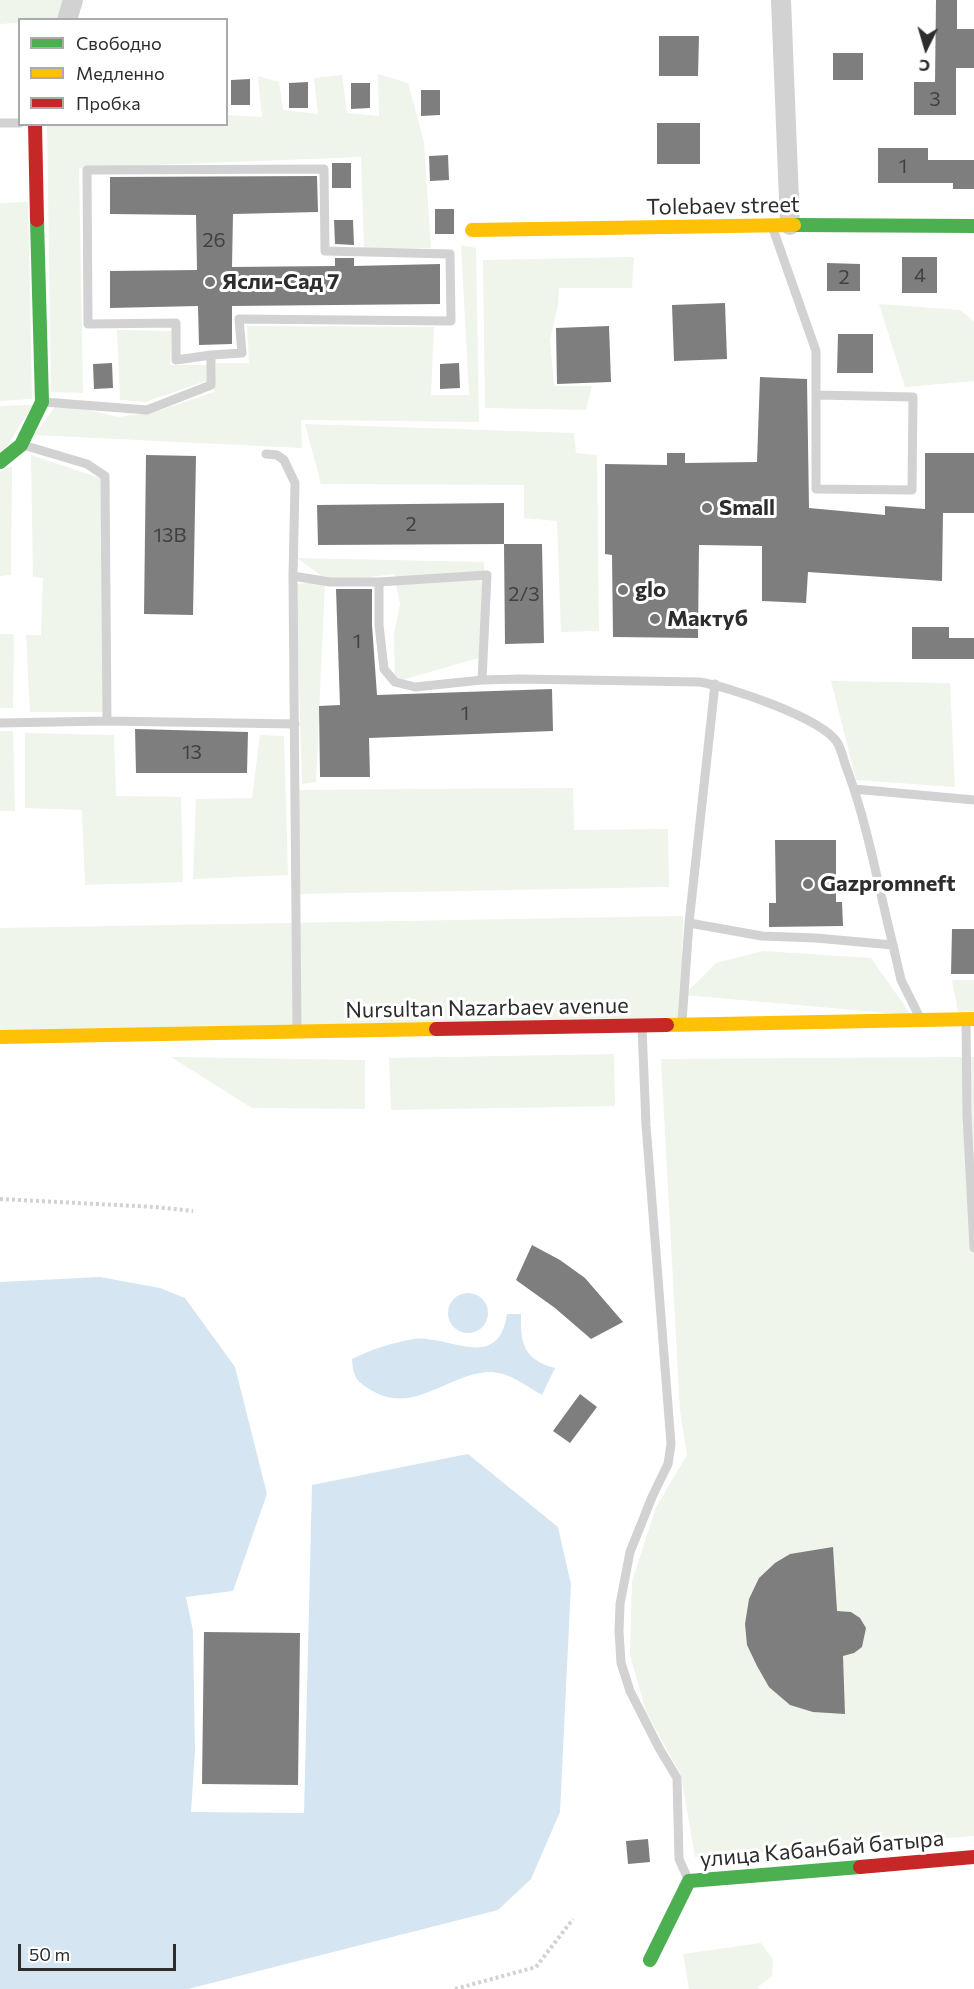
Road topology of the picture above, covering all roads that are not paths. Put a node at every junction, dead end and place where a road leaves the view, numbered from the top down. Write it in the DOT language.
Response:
graph roads {
  1 [pos="73,0"];
  2 [pos="781,0"];
  3 [pos="68,18"];
  4 [pos="0,123"];
  5 [pos="18,123"];
  6 [pos="35,126"];
  7 [pos="782,226"];
  8 [pos="974,226"];
  9 [pos="472,230"];
  10 [pos="211,355"];
  11 [pos="816,395"];
  12 [pos="42,402"];
  13 [pos="21,445"];
  14 [pos="266,454"];
  15 [pos="0,462"];
  16 [pos="293,576"];
  17 [pos="379,582"];
  18 [pos="482,680"];
  19 [pos="715,684"];
  20 [pos="107,721"];
  21 [pos="0,723"];
  22 [pos="294,724"];
  23 [pos="854,789"];
  24 [pos="974,800"];
  25 [pos="689,923"];
  26 [pos="893,945"];
  27 [pos="970,1019"];
  28 [pos="922,1020"];
  29 [pos="681,1024"];
  30 [pos="642,1026"];
  31 [pos="297,1032"];
  32 [pos="0,1037"];
  33 [pos="974,1248"];
  34 [pos="974,1857"];
  35 [pos="689,1881"];
  36 [pos="650,1960"];
  1 -- 3 [label="street"];
  2 -- 7 [label="street"];
  4 -- 5 [label="lane"];
  6 -- 12 [label="street"];
  7 -- 8 [label="street, Tolebaev street"];
  7 -- 9 [label="street, Tolebaev street"];
  7 -- 11 [label="lane"];
  10 -- 10 [label="lane"];
  10 -- 12 [label="lane"];
  11 -- 11 [label="lane"];
  12 -- 13 [label="street"];
  13 -- 15 [label="street"];
  13 -- 20 [label="lane"];
  14 -- 16 [label="lane"];
  16 -- 17 [label="lane"];
  16 -- 22 [label="lane"];
  17 -- 18 [label="lane"];
  17 -- 18 [label="lane"];
  18 -- 19 [label="lane"];
  19 -- 23 [label="lane"];
  19 -- 25 [label="lane"];
  20 -- 21 [label="lane"];
  20 -- 22 [label="lane"];
  22 -- 31 [label="lane"];
  23 -- 24 [label="lane"];
  23 -- 26 [label="lane"];
  25 -- 26 [label="lane"];
  25 -- 29 [label="lane"];
  26 -- 28 [label="lane"];
  27 -- 28 [label="street, Nursultan Nazarbaev avenue"];
  27 -- 33 [label="lane"];
  28 -- 29 [label="street, Nursultan Nazarbaev avenue"];
  29 -- 30 [label="street, Nursultan Nazarbaev avenue"];
  30 -- 31 [label="street, Nursultan Nazarbaev avenue"];
  30 -- 35 [label="lane"];
  31 -- 32 [label="street, Nursultan Nazarbaev avenue"];
  34 -- 35 [label="street, улица Кабанбай батыра"];
  35 -- 36 [label="street, улица Кабанбай батыра"];
}
